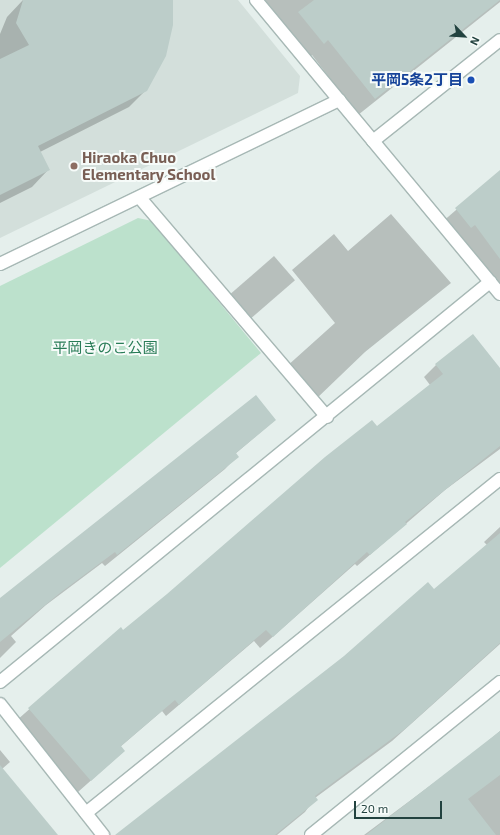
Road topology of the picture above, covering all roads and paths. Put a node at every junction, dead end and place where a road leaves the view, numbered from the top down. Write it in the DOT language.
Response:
graph roads {
  1 [pos="256,0"];
  2 [pos="500,40"];
  3 [pos="340,100"];
  4 [pos="373,141"];
  5 [pos="140,198"];
  6 [pos="0,264"];
  7 [pos="490,282"];
  8 [pos="500,294"];
  9 [pos="327,417"];
  10 [pos="500,479"];
  11 [pos="0,682"];
  12 [pos="500,682"];
  13 [pos="0,704"];
  14 [pos="86,813"];
  15 [pos="103,835"];
  16 [pos="311,835"];
  1 -- 3 [label="street"];
  2 -- 4 [label="street"];
  3 -- 4 [label="street"];
  3 -- 5 [label="street"];
  4 -- 7 [label="street"];
  5 -- 6 [label="street"];
  5 -- 9 [label="street"];
  7 -- 8 [label="street"];
  7 -- 9 [label="street"];
  9 -- 11 [label="street"];
  10 -- 14 [label="street"];
  12 -- 16 [label="street"];
  13 -- 14 [label="street"];
  14 -- 15 [label="street"];
}
